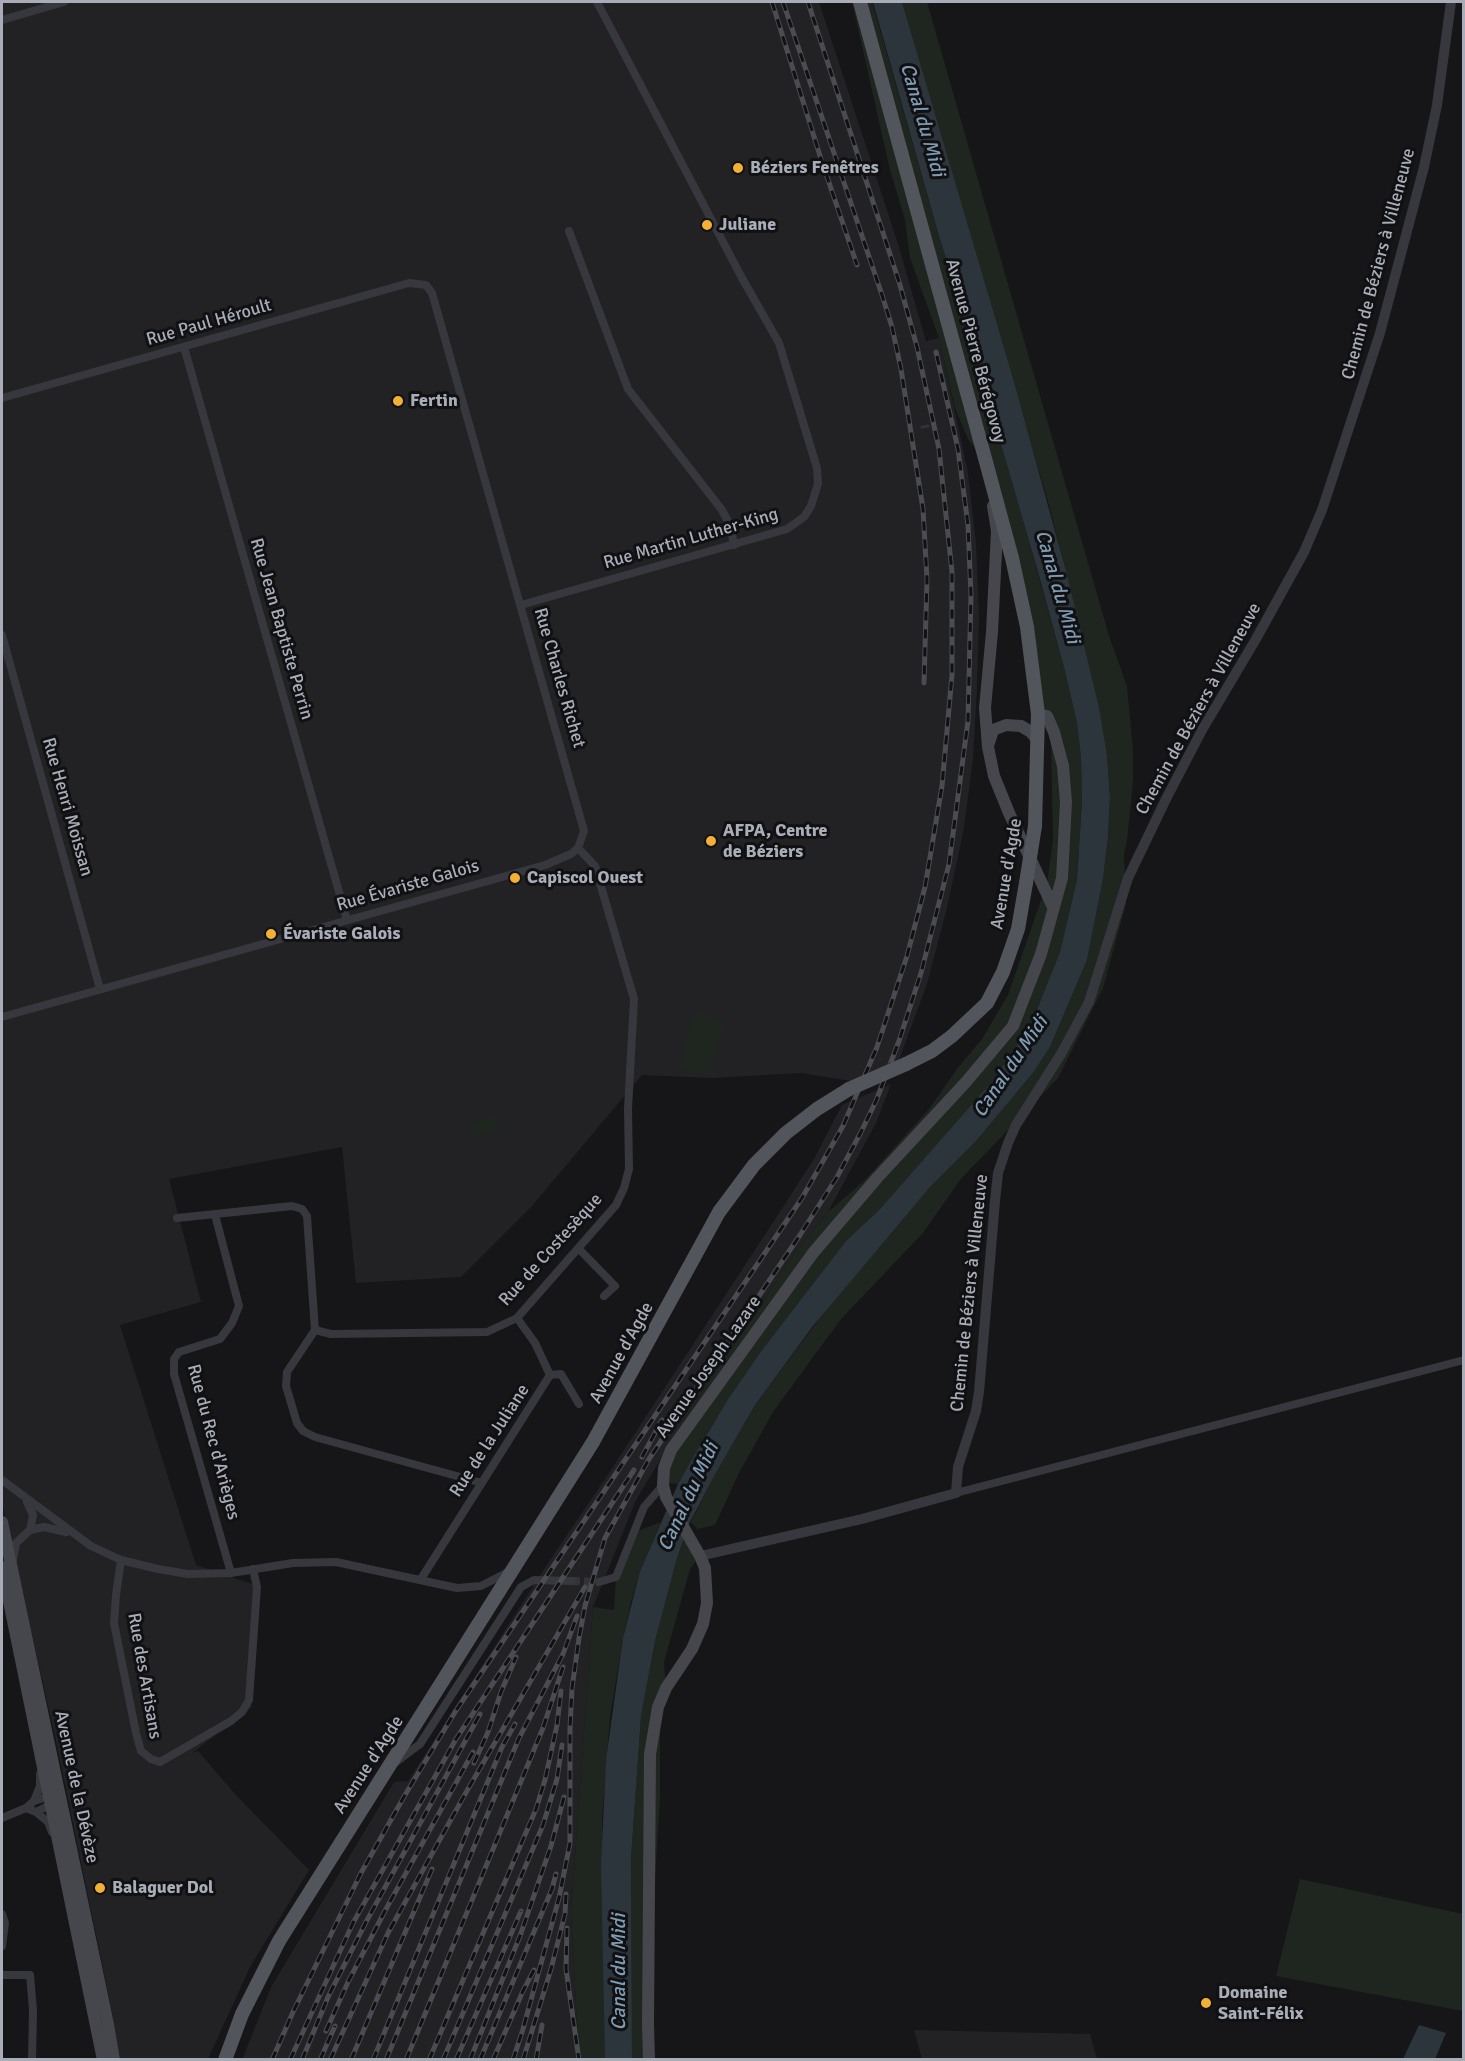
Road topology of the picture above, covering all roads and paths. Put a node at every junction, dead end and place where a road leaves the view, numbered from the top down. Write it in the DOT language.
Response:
graph roads {
  1 [pos="64,2"];
  2 [pos="597,2"];
  3 [pos="860,2"];
  4 [pos="1450,2"];
  5 [pos="2,20"];
  6 [pos="568,231"];
  7 [pos="426,285"];
  8 [pos="184,347"];
  9 [pos="2,398"];
  10 [pos="986,462"];
  11 [pos="734,545"];
  12 [pos="521,605"];
  13 [pos="2,635"];
  14 [pos="1038,714"];
  15 [pos="1038,741"];
  16 [pos="988,747"];
  17 [pos="578,848"];
  18 [pos="1053,907"];
  19 [pos="347,920"];
  20 [pos="100,988"];
  21 [pos="2,1017"];
  22 [pos="215,1215"];
  23 [pos="177,1218"];
  24 [pos="579,1250"];
  25 [pos="604,1296"];
  26 [pos="517,1318"];
  27 [pos="315,1330"];
  28 [pos="1464,1360"];
  29 [pos="550,1375"];
  30 [pos="579,1404"];
  31 [pos="2,1480"];
  32 [pos="482,1483"];
  33 [pos="664,1491"];
  34 [pos="956,1493"];
  35 [pos="26,1500"];
  36 [pos="2,1522"];
  37 [pos="30,1530"];
  38 [pos="78,1537"];
  39 [pos="8,1543"];
  40 [pos="697,1551"];
  41 [pos="121,1560"];
  42 [pos="517,1565"];
  43 [pos="7,1568"];
  44 [pos="253,1569"];
  45 [pos="231,1573"];
  46 [pos="421,1579"];
  47 [pos="572,1581"];
  48 [pos="599,1582"];
  49 [pos="44,1725"];
  50 [pos="40,1762"];
  51 [pos="391,1766"];
  52 [pos="34,1801"];
  53 [pos="50,1801"];
  54 [pos="26,1808"];
  55 [pos="36,1812"];
  56 [pos="2,1818"];
  57 [pos="62,1862"];
  58 [pos="76,1872"];
  59 [pos="2,1914"];
  60 [pos="2,1946"];
  61 [pos="2,1974"];
  62 [pos="32,2060"];
  63 [pos="103,2060"];
  64 [pos="114,2060"];
  65 [pos="225,2060"];
  66 [pos="649,2060"];
  1 -- 5 [label="street"];
  2 -- 11 [label="street, Rue Martin Luther-King"];
  3 -- 10 [label="main road, Avenue Pierre Bérégovoy"];
  4 -- 34 [label="street, Chemin de Béziers à Villeneuve"];
  6 -- 11 [label="street"];
  7 -- 8 [label="street, Rue Paul Héroult"];
  7 -- 12 [label="street, Rue Charles Richet"];
  8 -- 9 [label="street, Rue Paul Héroult"];
  8 -- 19 [label="street, Rue Jean Baptiste Perrin"];
  10 -- 14 [label="main road, Avenue Pierre Bérégovoy"];
  10 -- 16 [label="main road"];
  11 -- 12 [label="street, Rue Martin Luther-King"];
  12 -- 17 [label="street, Rue Charles Richet"];
  13 -- 20 [label="street, Rue Henri Moissan"];
  14 -- 15 [label="main road, Avenue d'Agde"];
  14 -- 18 [label="main road, Avenue Joseph Lazare"];
  15 -- 16 [label="main road"];
  15 -- 42 [label="main road, Avenue d'Agde, bridge"];
  16 -- 18 [label="main road"];
  17 -- 19 [label="street, Rue Évariste Galois"];
  17 -- 24 [label="street, Rue de Costesèque"];
  18 -- 33 [label="main road, Avenue Joseph Lazare"];
  19 -- 20 [label="street, Rue Évariste Galois"];
  20 -- 21 [label="street, Rue Évariste Galois"];
  22 -- 23 [label="street"];
  22 -- 27 [label="street"];
  22 -- 45 [label="street, Rue du Rec d'Arièges"];
  24 -- 25 [label="street"];
  24 -- 26 [label="street, Rue de Costesèque"];
  26 -- 27 [label="street, Rue de Costesèque"];
  26 -- 29 [label="street, Rue de la Juliane"];
  27 -- 32 [label="street"];
  28 -- 34 [label="street"];
  29 -- 30 [label="street"];
  29 -- 32 [label="street, Rue de la Juliane"];
  31 -- 35 [label="street"];
  32 -- 46 [label="street, Rue de la Juliane"];
  33 -- 40 [label="main road"];
  33 -- 48 [label="street"];
  34 -- 40 [label="street"];
  35 -- 37 [label="street"];
  35 -- 38 [label="street"];
  36 -- 39 [label="main road, Avenue de la Dévèze"];
  37 -- 38 [label="street"];
  37 -- 39 [label="street"];
  38 -- 41 [label="street"];
  39 -- 43 [label="main road, Avenue de la Dévèze"];
  40 -- 66 [label="main road"];
  41 -- 44 [label="street, Rue des Artisans"];
  41 -- 45 [label="street"];
  42 -- 46 [label="street"];
  42 -- 51 [label="main road, Avenue d'Agde"];
  43 -- 49 [label="main road, Avenue de la Dévèze"];
  43 -- 50 [label="main road, Avenue de la Dévèze"];
  44 -- 45 [label="street"];
  44 -- 46 [label="street"];
  47 -- 51 [label="street"];
  49 -- 53 [label="street"];
  49 -- 58 [label="main road, Avenue de la Dévèze"];
  50 -- 52 [label="street"];
  50 -- 53 [label="main road, Avenue de la Dévèze"];
  51 -- 65 [label="main road, Avenue d'Agde"];
  52 -- 53 [label="street"];
  52 -- 54 [label="street"];
  53 -- 55 [label="street"];
  53 -- 57 [label="main road, Avenue de la Dévèze"];
  53 -- 58 [label="street"];
  54 -- 55 [label="street"];
  54 -- 56 [label="street"];
  55 -- 57 [label="street"];
  57 -- 63 [label="main road, Avenue de la Dévèze"];
  58 -- 64 [label="main road, Avenue de la Dévèze"];
  59 -- 60 [label="street"];
  61 -- 62 [label="street"];
}
